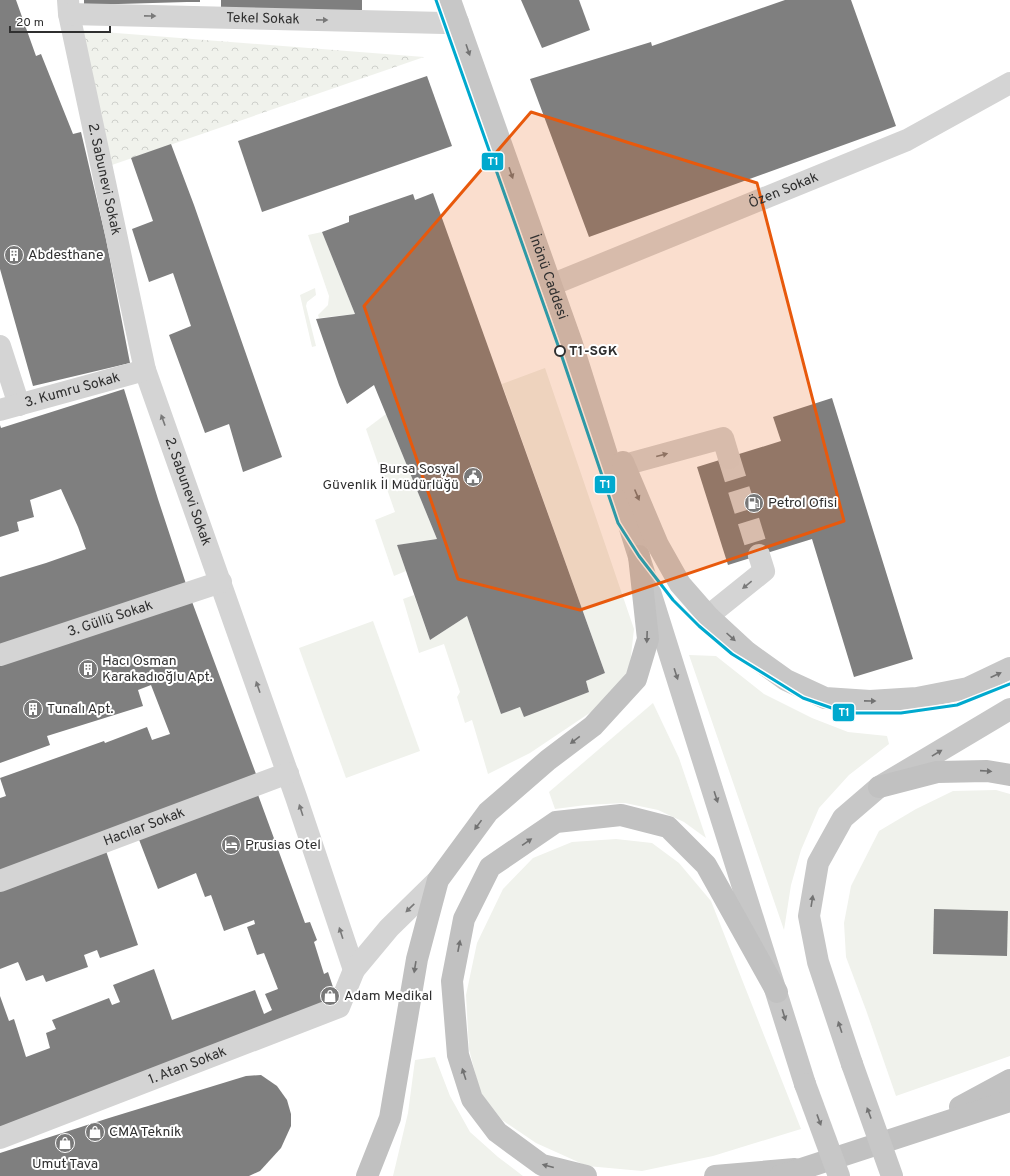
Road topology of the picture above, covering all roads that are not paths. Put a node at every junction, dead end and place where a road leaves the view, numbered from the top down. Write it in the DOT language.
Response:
graph roads {
  1 [pos="450,0"];
  2 [pos="68,7"];
  3 [pos="458,22"];
  4 [pos="1010,84"];
  5 [pos="551,285"];
  6 [pos="572,344"];
  7 [pos="0,346"];
  8 [pos="145,370"];
  9 [pos="9,408"];
  10 [pos="729,458"];
  11 [pos="624,465"];
  12 [pos="759,555"];
  13 [pos="639,556"];
  14 [pos="221,582"];
  15 [pos="708,616"];
  16 [pos="0,655"];
  17 [pos="1010,668"];
  18 [pos="1010,709"];
  19 [pos="288,773"];
  20 [pos="1010,775"];
  21 [pos="879,787"];
  22 [pos="438,880"];
  23 [pos="0,881"];
  24 [pos="354,970"];
  25 [pos="777,992"];
  26 [pos="1010,1080"];
  27 [pos="1010,1101"];
  28 [pos="0,1138"];
  29 [pos="901,1138"];
  30 [pos="804,1168"];
  31 [pos="367,1176"];
  32 [pos="586,1176"];
  33 [pos="715,1176"];
  34 [pos="780,1176"];
  35 [pos="839,1176"];
  36 [pos="892,1176"];
  1 -- 3 [label="main road, İnönü Caddesi"];
  2 -- 3 [label="street, Tekel Sokak, one-way"];
  2 -- 8 [label="street, 2. Sabunevi Sokak"];
  3 -- 5 [label="main road, İnönü Caddesi, one-way"];
  4 -- 5 [label="street, Özen Sokak"];
  5 -- 6 [label="main road, İnönü Caddesi"];
  6 -- 11 [label="main road"];
  6 -- 13 [label="main road, İnönü Caddesi"];
  7 -- 9 [label="street"];
  8 -- 9 [label="street, 3. Kumru Sokak"];
  14 -- 8 [label="street, 2. Sabunevi Sokak, one-way"];
  11 -- 10 [label="street, one-way"];
  11 -- 15 [label="main road, one-way"];
  12 -- 15 [label="street, one-way"];
  13 -- 22 [label="highway, one-way"];
  13 -- 25 [label="main road, İnönü Caddesi, one-way"];
  14 -- 16 [label="street, 3. Güllü Sokak"];
  19 -- 14 [label="street, 2. Sabunevi Sokak, one-way"];
  15 -- 17 [label="main road, one-way"];
  21 -- 18 [label="main road, one-way"];
  19 -- 23 [label="street, Hacılar Sokak"];
  24 -- 19 [label="street, 2. Sabunevi Sokak, one-way"];
  21 -- 20 [label="highway, one-way"];
  36 -- 21 [label="main road, one-way, bridge"];
  22 -- 24 [label="street, 1. Atan Sokak, one-way"];
  22 -- 31 [label="highway, one-way"];
  24 -- 28 [label="street, 1. Atan Sokak"];
  32 -- 25 [label="highway, one-way"];
  25 -- 35 [label="main road, İnönü Caddesi, one-way, bridge"];
  26 -- 29 [label="highway"];
  27 -- 29 [label="highway"];
  29 -- 30 [label="highway"];
  30 -- 33 [label="highway"];
  30 -- 34 [label="highway"];
}
